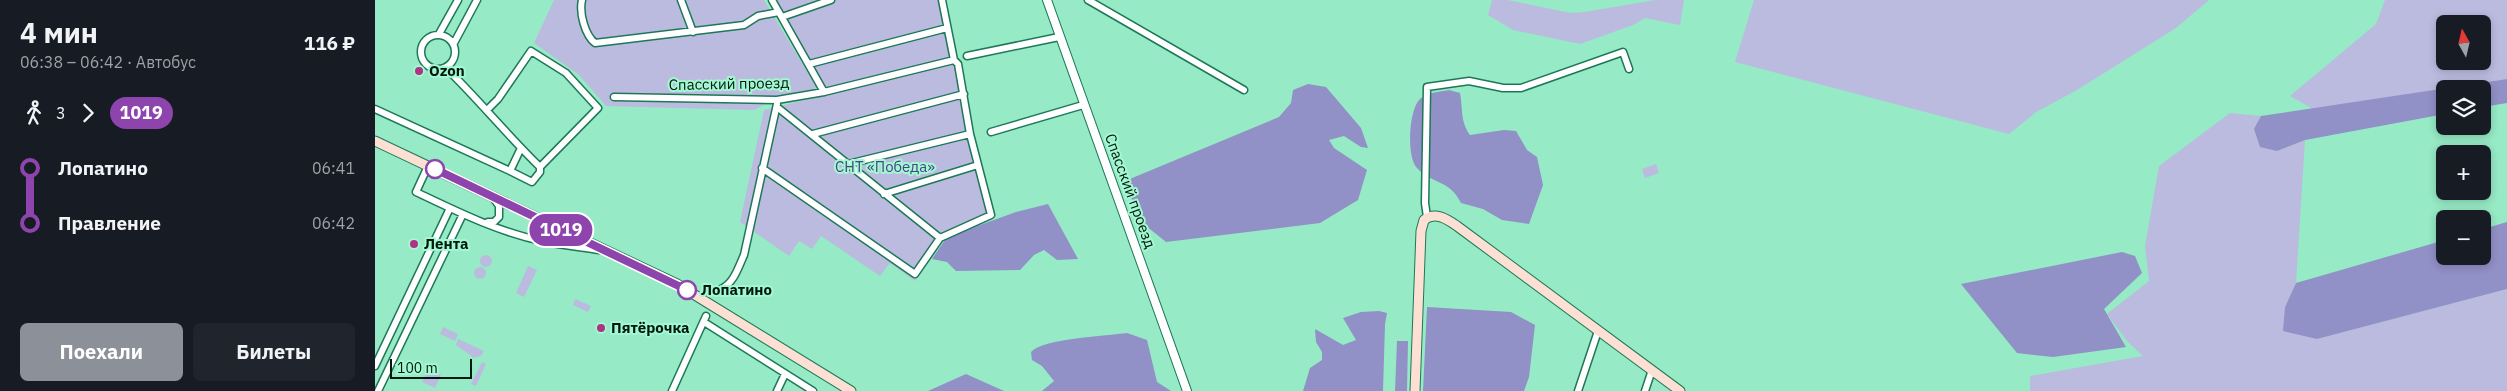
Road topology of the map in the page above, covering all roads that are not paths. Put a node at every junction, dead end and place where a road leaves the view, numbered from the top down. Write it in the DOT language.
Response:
graph roads {
  1 [pos="458,0"];
  2 [pos="477,0"];
  3 [pos="582,0"];
  4 [pos="681,0"];
  5 [pos="772,0"];
  6 [pos="831,0"];
  7 [pos="942,0"];
  8 [pos="1047,0"];
  9 [pos="1088,0"];
  10 [pos="780,14"];
  11 [pos="947,28"];
  12 [pos="693,32"];
  13 [pos="439,34"];
  14 [pos="1059,37"];
  15 [pos="454,43"];
  16 [pos="967,56"];
  17 [pos="956,62"];
  18 [pos="809,64"];
  19 [pos="446,68"];
  20 [pos="1629,69"];
  21 [pos="1244,90"];
  22 [pos="824,92"];
  23 [pos="964,94"];
  24 [pos="614,97"];
  25 [pos="777,103"];
  26 [pos="1083,105"];
  27 [pos="375,109"];
  28 [pos="487,109"];
  29 [pos="991,132"];
  30 [pos="813,134"];
  31 [pos="971,134"];
  32 [pos="375,140"];
  33 [pos="521,148"];
  34 [pos="848,164"];
  35 [pos="979,165"];
  36 [pos="428,166"];
  37 [pos="540,167"];
  38 [pos="762,168"];
  39 [pos="510,172"];
  40 [pos="884,194"];
  41 [pos="494,199"];
  42 [pos="450,208"];
  43 [pos="463,214"];
  44 [pos="1427,218"];
  45 [pos="484,223"];
  46 [pos="940,238"];
  47 [pos="432,246"];
  48 [pos="607,251"];
  49 [pos="445,253"];
  50 [pos="721,289"];
  51 [pos="1598,331"];
  52 [pos="375,366"];
  53 [pos="1652,370"];
  54 [pos="785,374"];
  55 [pos="377,389"];
  56 [pos="672,391"];
  57 [pos="777,391"];
  58 [pos="813,391"];
  59 [pos="851,391"];
  60 [pos="1187,391"];
  61 [pos="1415,391"];
  62 [pos="1578,391"];
  63 [pos="1645,391"];
  64 [pos="1680,391"];
  1 -- 13 [label="street"];
  2 -- 15 [label="street"];
  3 -- 12 [label="street"];
  4 -- 12 [label="street"];
  5 -- 10 [label="street"];
  6 -- 10 [label="street"];
  7 -- 11 [label="street"];
  8 -- 14 [label="street, Спасский проезд"];
  9 -- 21 [label="street"];
  10 -- 12 [label="street"];
  10 -- 18 [label="street"];
  11 -- 17 [label="street"];
  11 -- 18 [label="street"];
  13 -- 15 [label="street"];
  13 -- 19 [label="street"];
  14 -- 16 [label="street"];
  14 -- 26 [label="street, Спасский проезд"];
  15 -- 19 [label="street"];
  17 -- 22 [label="street, Спасский проезд"];
  17 -- 23 [label="street"];
  18 -- 22 [label="street"];
  19 -- 28 [label="street"];
  20 -- 44 [label="street"];
  22 -- 25 [label="street, Спасский проезд"];
  23 -- 30 [label="street"];
  23 -- 31 [label="street"];
  24 -- 25 [label="street, Спасский проезд"];
  25 -- 30 [label="street"];
  25 -- 38 [label="street"];
  26 -- 29 [label="street"];
  26 -- 60 [label="street, Спасский проезд"];
  27 -- 39 [label="street"];
  28 -- 33 [label="street"];
  28 -- 37 [label="street"];
  30 -- 34 [label="street"];
  31 -- 34 [label="street"];
  31 -- 35 [label="street"];
  32 -- 36 [label="main road"];
  33 -- 37 [label="street"];
  33 -- 39 [label="street"];
  34 -- 40 [label="street"];
  35 -- 40 [label="street"];
  35 -- 46 [label="street"];
  36 -- 41 [label="main road"];
  36 -- 42 [label="street"];
  37 -- 39 [label="street"];
  38 -- 46 [label="street"];
  38 -- 50 [label="street"];
  40 -- 46 [label="street"];
  41 -- 45 [label="street"];
  41 -- 48 [label="main road"];
  42 -- 43 [label="street"];
  42 -- 47 [label="street"];
  43 -- 45 [label="street"];
  43 -- 49 [label="street"];
  44 -- 51 [label="main road"];
  44 -- 61 [label="main road"];
  45 -- 48 [label="street"];
  47 -- 49 [label="street"];
  47 -- 52 [label="street"];
  48 -- 59 [label="main road"];
  49 -- 55 [label="street"];
  51 -- 53 [label="main road"];
  51 -- 62 [label="street"];
  53 -- 63 [label="street"];
  53 -- 64 [label="main road"];
  54 -- 56 [label="street"];
  54 -- 57 [label="street"];
  54 -- 58 [label="street"];
}
